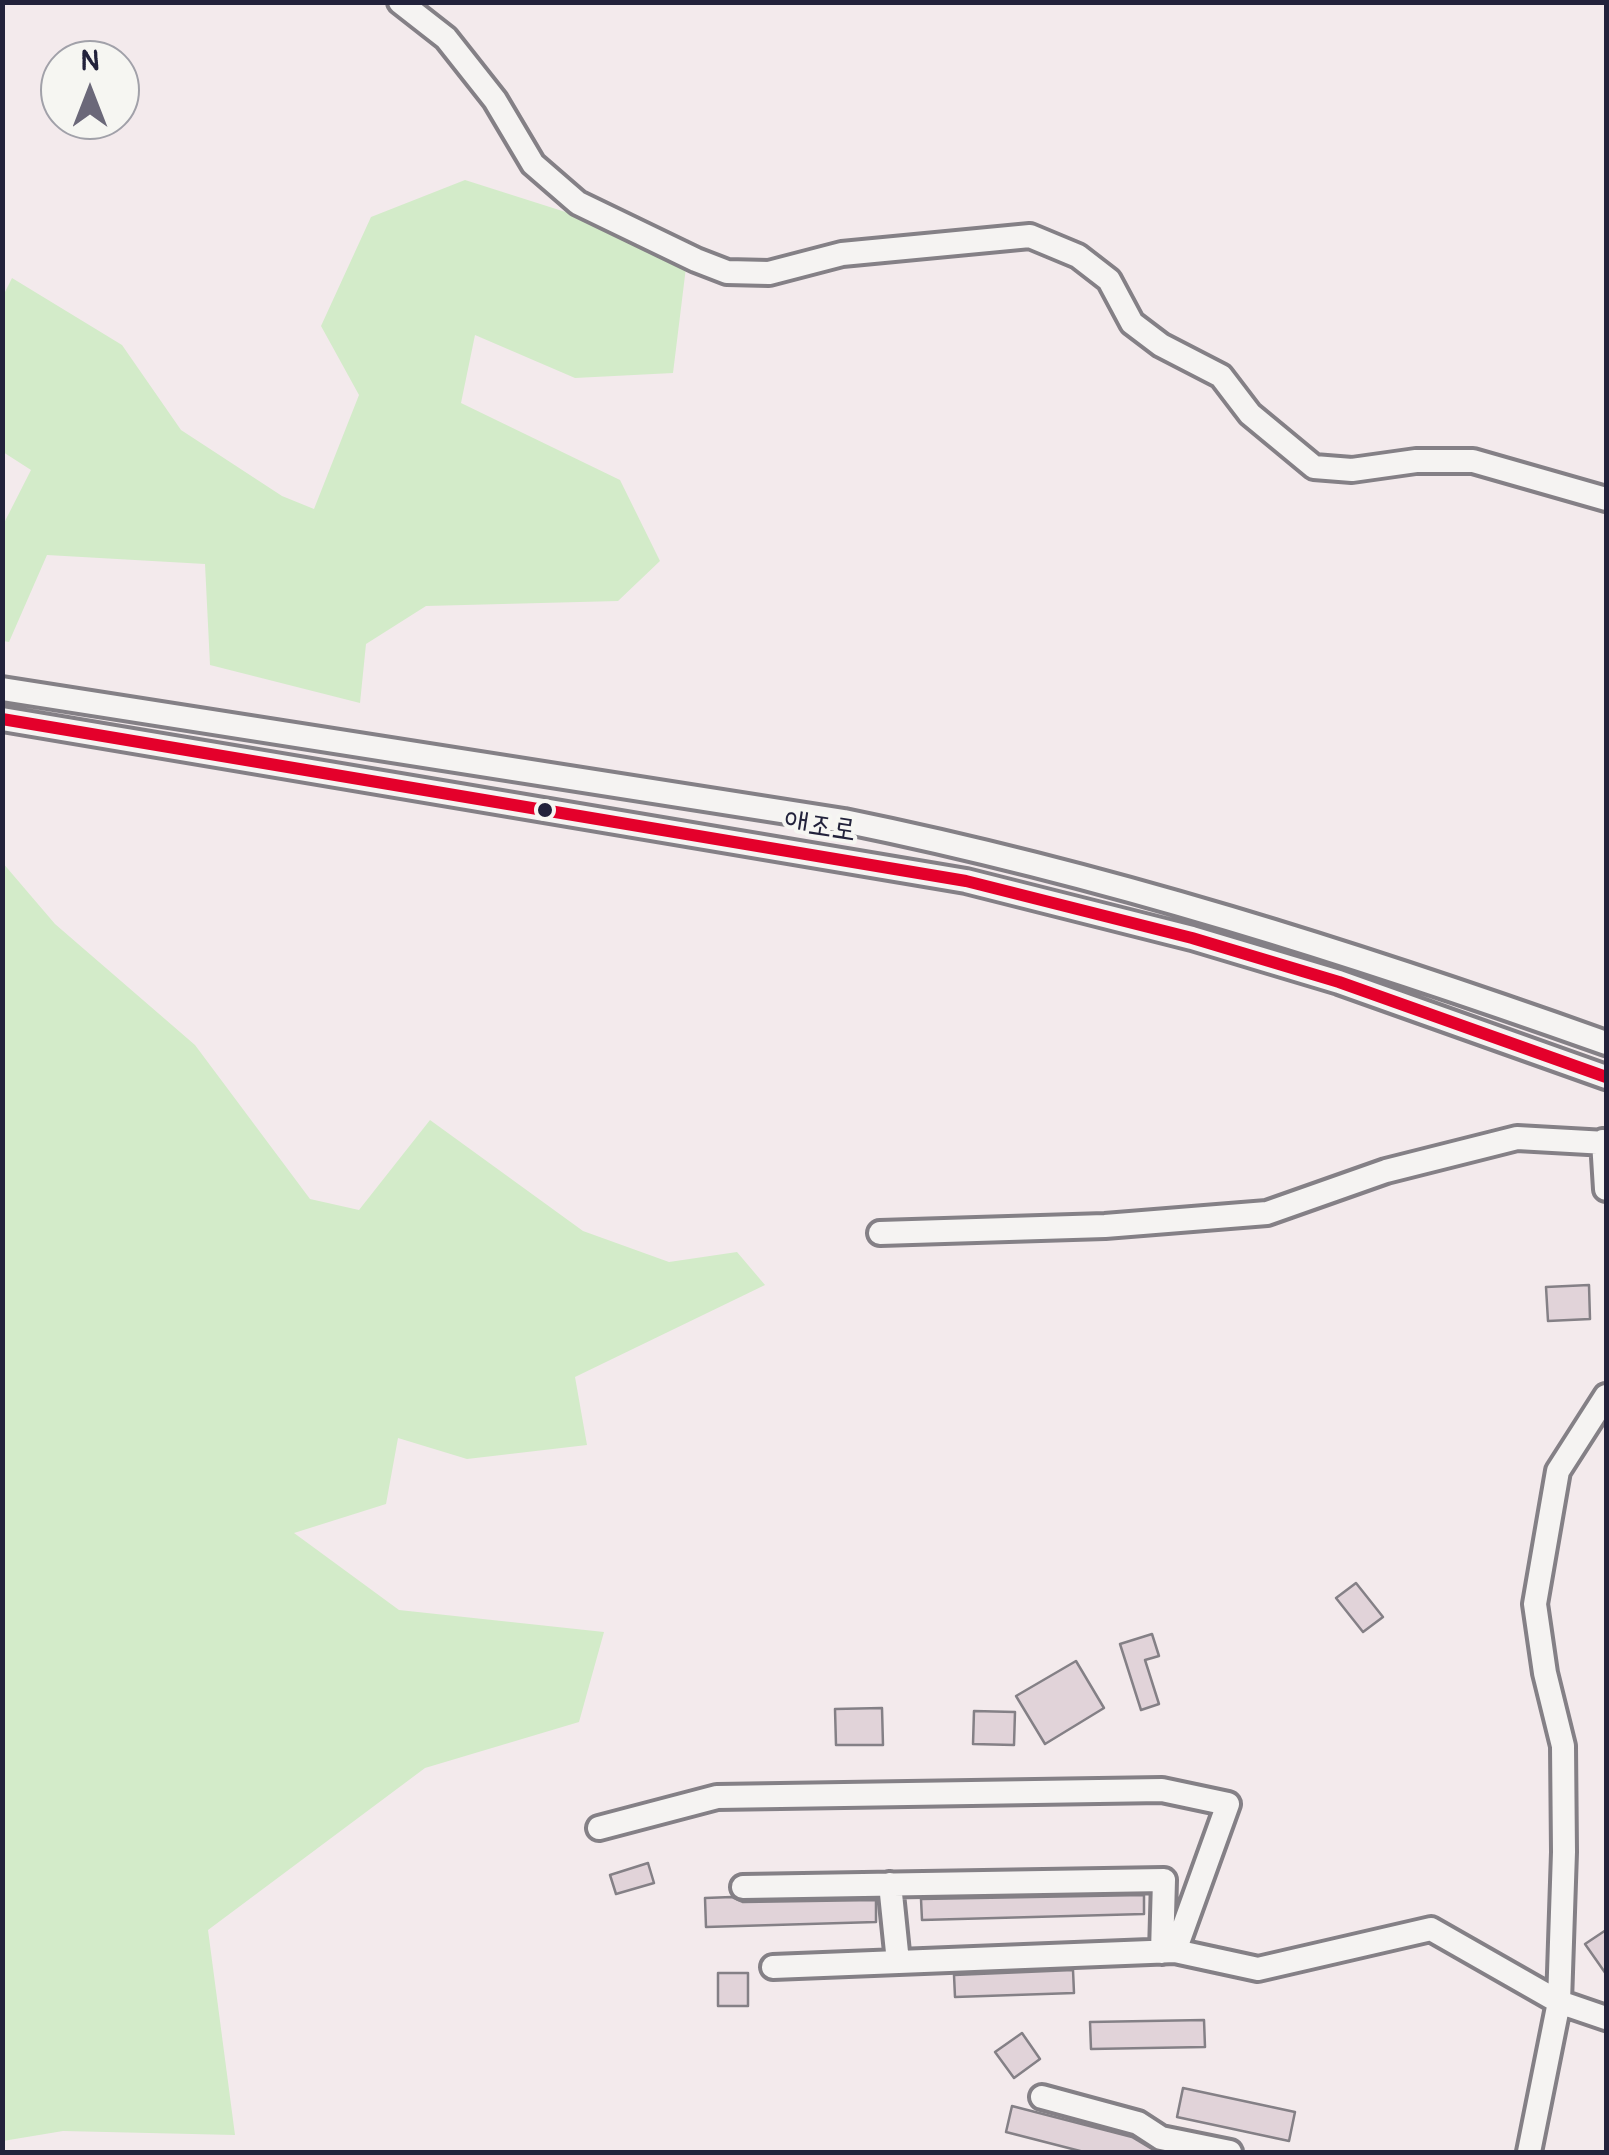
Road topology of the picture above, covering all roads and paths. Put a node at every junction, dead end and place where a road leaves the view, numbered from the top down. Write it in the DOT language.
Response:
graph roads {
  1 [pos="400,2"];
  2 [pos="1606,498"];
  3 [pos="2,688"];
  4 [pos="2,719"];
  5 [pos="1606,1043"];
  6 [pos="1606,1077"];
  7 [pos="1604,1142"];
  8 [pos="1606,1189"];
  9 [pos="880,1233"];
  10 [pos="1606,1396"];
  11 [pos="599,1828"];
  12 [pos="890,1884"];
  13 [pos="743,1887"];
  14 [pos="1169,1951"];
  15 [pos="898,1962"];
  16 [pos="772,1967"];
  17 [pos="1559,2002"];
  18 [pos="1606,2018"];
  19 [pos="1042,2098"];
  20 [pos="1230,2152"];
  21 [pos="1529,2152"];
  1 -- 2 [label="street"];
  3 -- 5 [label="street, 애조로"];
  4 -- 6 [label="street, 애조로"];
  7 -- 8 [label="street"];
  7 -- 9 [label="street"];
  10 -- 17 [label="street"];
  11 -- 14 [label="street"];
  12 -- 13 [label="street"];
  12 -- 14 [label="street"];
  12 -- 15 [label="street"];
  14 -- 15 [label="street"];
  14 -- 17 [label="street"];
  15 -- 16 [label="street"];
  17 -- 18 [label="street"];
  17 -- 21 [label="street"];
  19 -- 20 [label="street"];
}
